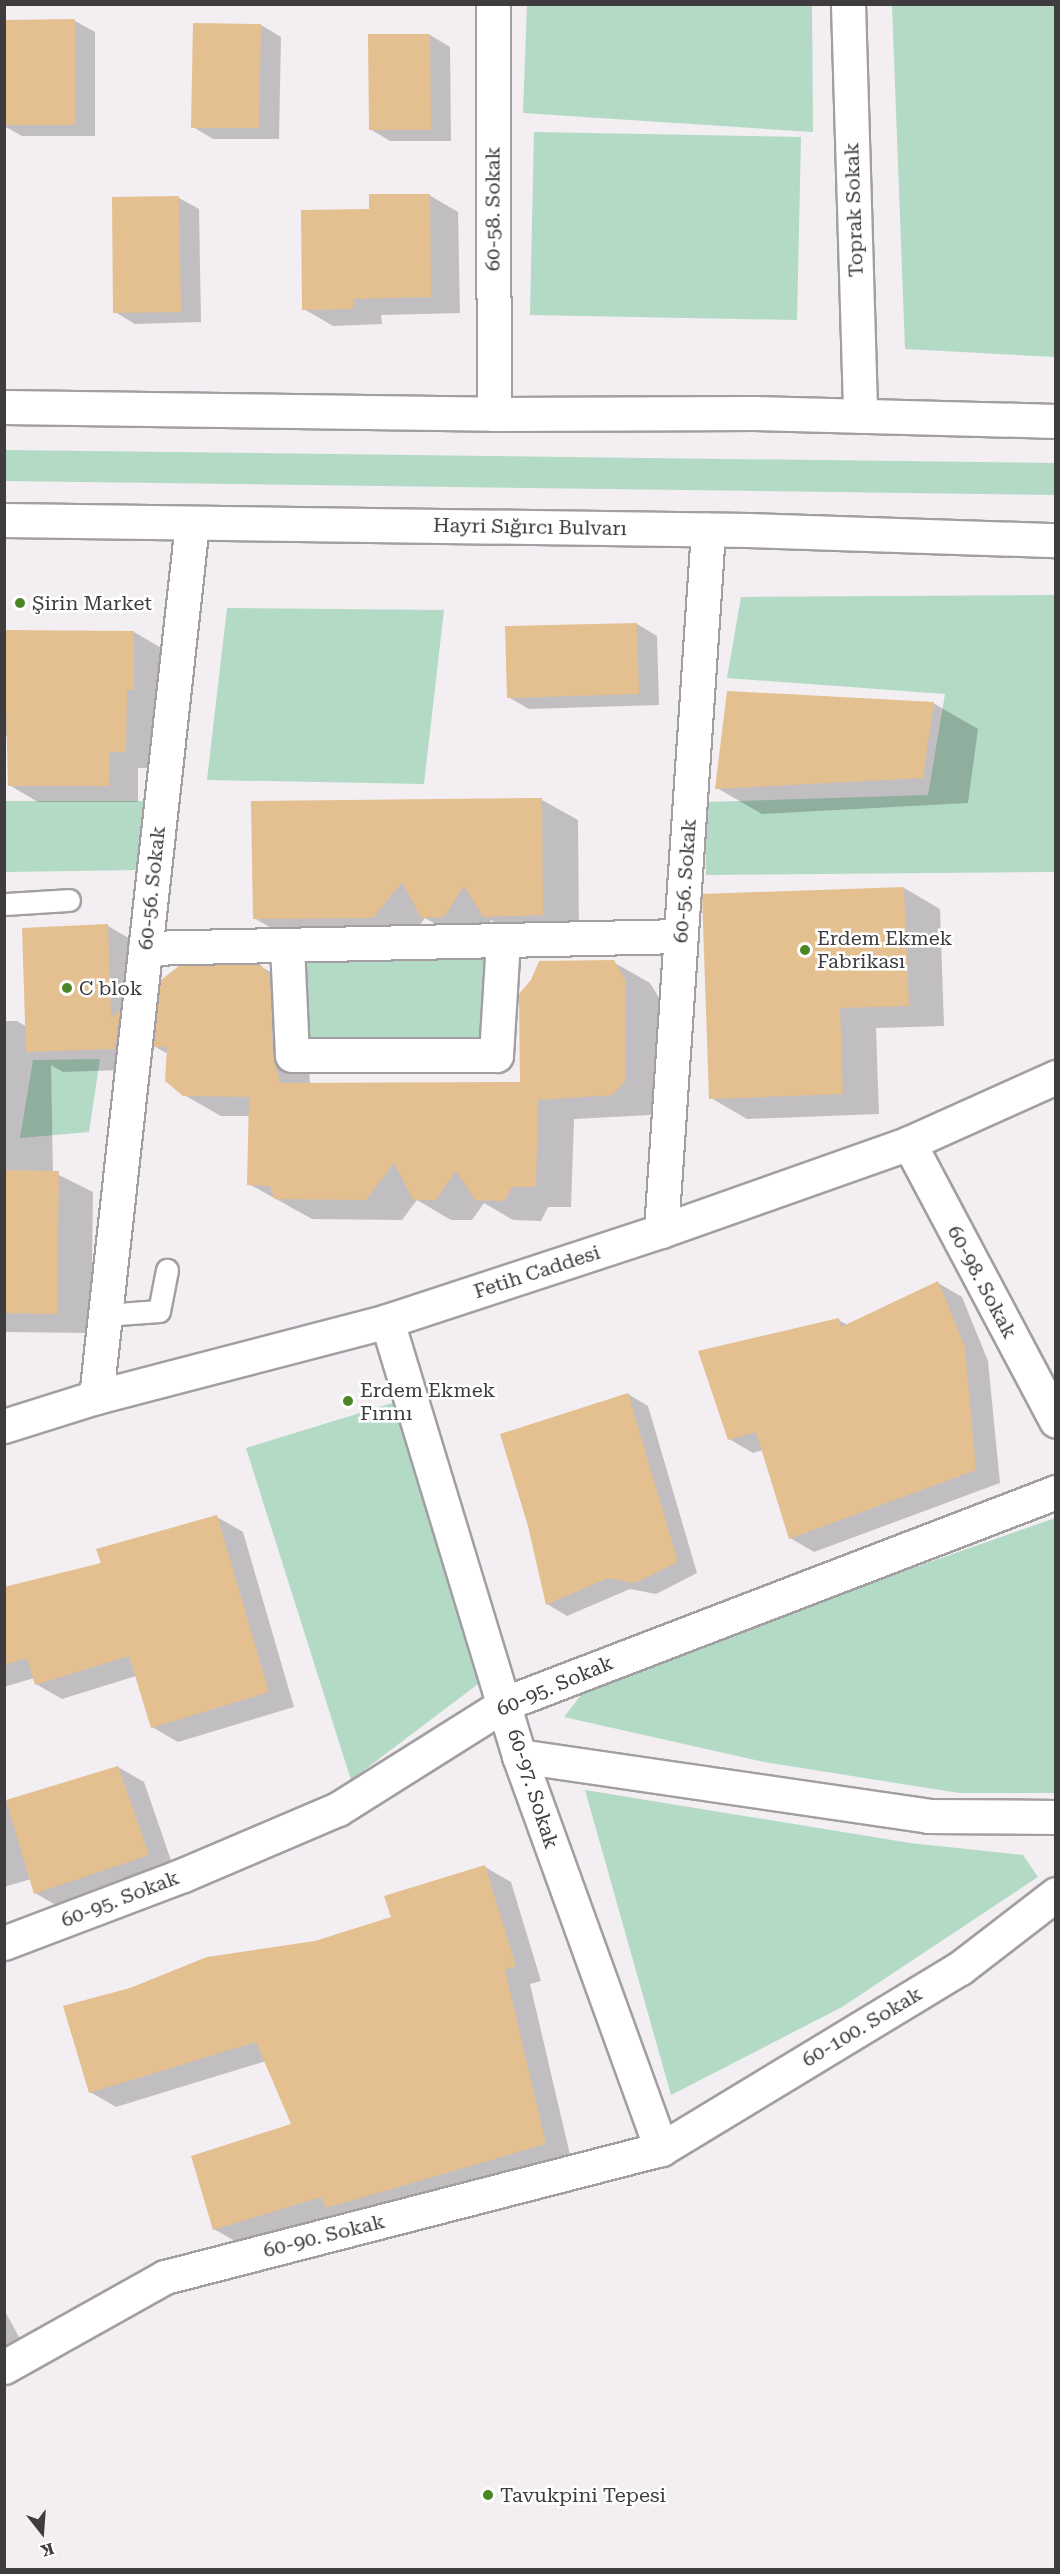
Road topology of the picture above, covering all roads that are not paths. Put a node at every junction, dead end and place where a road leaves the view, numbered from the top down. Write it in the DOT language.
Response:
graph roads {
  1 [pos="493,4"];
  2 [pos="848,4"];
  3 [pos="4,407"];
  4 [pos="494,414"];
  5 [pos="860,416"];
  6 [pos="1056,421"];
  7 [pos="4,520"];
  8 [pos="192,523"];
  9 [pos="708,530"];
  10 [pos="1056,540"];
  11 [pos="69,900"];
  12 [pos="4,903"];
  13 [pos="681,936"];
  14 [pos="503,940"];
  15 [pos="287,945"];
  16 [pos="145,948"];
  17 [pos="1056,1077"];
  18 [pos="909,1143"];
  19 [pos="661,1231"];
  20 [pos="167,1270"];
  21 [pos="105,1315"];
  22 [pos="387,1321"];
  23 [pos="96,1397"];
  24 [pos="1056,1420"];
  25 [pos="4,1426"];
  26 [pos="1056,1492"];
  27 [pos="506,1703"];
  28 [pos="519,1756"];
  29 [pos="1056,1817"];
  30 [pos="1056,1894"];
  31 [pos="4,1943"];
  32 [pos="661,2149"];
  33 [pos="4,2367"];
  1 -- 4 [label="street, 60-58. Sokak"];
  2 -- 5 [label="street, Toprak Sokak"];
  3 -- 4 [label="street"];
  4 -- 5 [label="street"];
  5 -- 6 [label="street"];
  7 -- 8 [label="street, Hayri Sığırcı Bulvarı"];
  8 -- 9 [label="street, Hayri Sığırcı Bulvarı"];
  8 -- 16 [label="street, 60-56. Sokak"];
  9 -- 10 [label="street, Hayri Sığırcı Bulvarı"];
  9 -- 13 [label="street, 60-56. Sokak"];
  11 -- 12 [label="lane"];
  13 -- 14 [label="street"];
  13 -- 19 [label="street, 60-56. Sokak"];
  14 -- 15 [label="street"];
  14 -- 15 [label="street"];
  15 -- 16 [label="street"];
  16 -- 21 [label="street, 60-56. Sokak"];
  17 -- 18 [label="street, Fetih Caddesi"];
  18 -- 19 [label="street, Fetih Caddesi"];
  18 -- 24 [label="street, 60-98. Sokak"];
  19 -- 22 [label="street, Fetih Caddesi"];
  20 -- 21 [label="lane"];
  21 -- 23 [label="street, 60-56. Sokak"];
  22 -- 23 [label="street, Fetih Caddesi"];
  22 -- 27 [label="street, 60-97. Sokak"];
  23 -- 25 [label="street, Fetih Caddesi"];
  26 -- 27 [label="street, 60-95. Sokak"];
  27 -- 28 [label="street, 60-97. Sokak"];
  27 -- 31 [label="street, 60-95. Sokak"];
  28 -- 29 [label="street"];
  28 -- 32 [label="street, 60-97. Sokak"];
  30 -- 32 [label="street, 60-100. Sokak"];
  32 -- 33 [label="street, 60-90. Sokak"];
}
